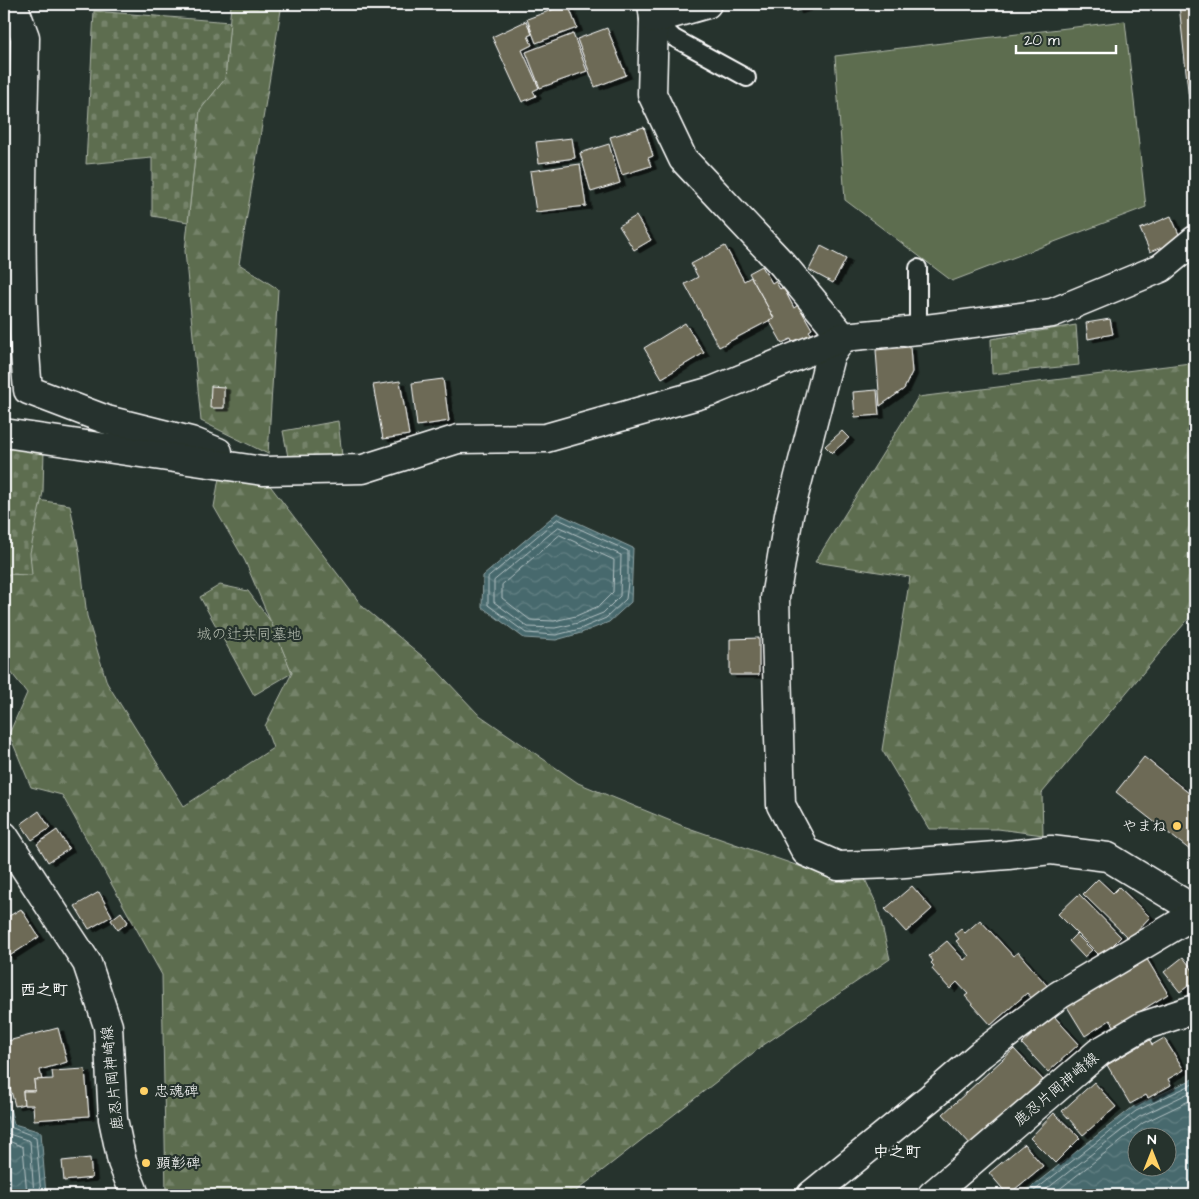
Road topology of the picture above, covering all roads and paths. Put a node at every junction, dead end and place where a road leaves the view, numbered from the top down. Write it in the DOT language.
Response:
graph roads {
  1 [pos="13,4"];
  2 [pos="707,4"];
  3 [pos="653,11"];
  4 [pos="746,78"];
  5 [pos="1195,240"];
  6 [pos="918,268"];
  7 [pos="918,330"];
  8 [pos="844,337"];
  9 [pos="4,433"];
  10 [pos="263,471"];
  11 [pos="4,836"];
  12 [pos="1195,910"];
  13 [pos="1195,914"];
  14 [pos="1195,1009"];
  15 [pos="135,1195"];
  16 [pos="811,1195"];
  17 [pos="932,1195"];
  1 -- 10 [label="street"];
  2 -- 3 [label="street"];
  3 -- 4 [label="lane"];
  3 -- 8 [label="street"];
  5 -- 7 [label="street"];
  6 -- 7 [label="lane"];
  7 -- 8 [label="street"];
  8 -- 10 [label="street"];
  8 -- 12 [label="street"];
  9 -- 10 [label="street"];
  11 -- 15 [label="street, 鹿忍片岡神崎線"];
  13 -- 16 [label="street"];
  14 -- 17 [label="street, 鹿忍片岡神崎線"];
}
